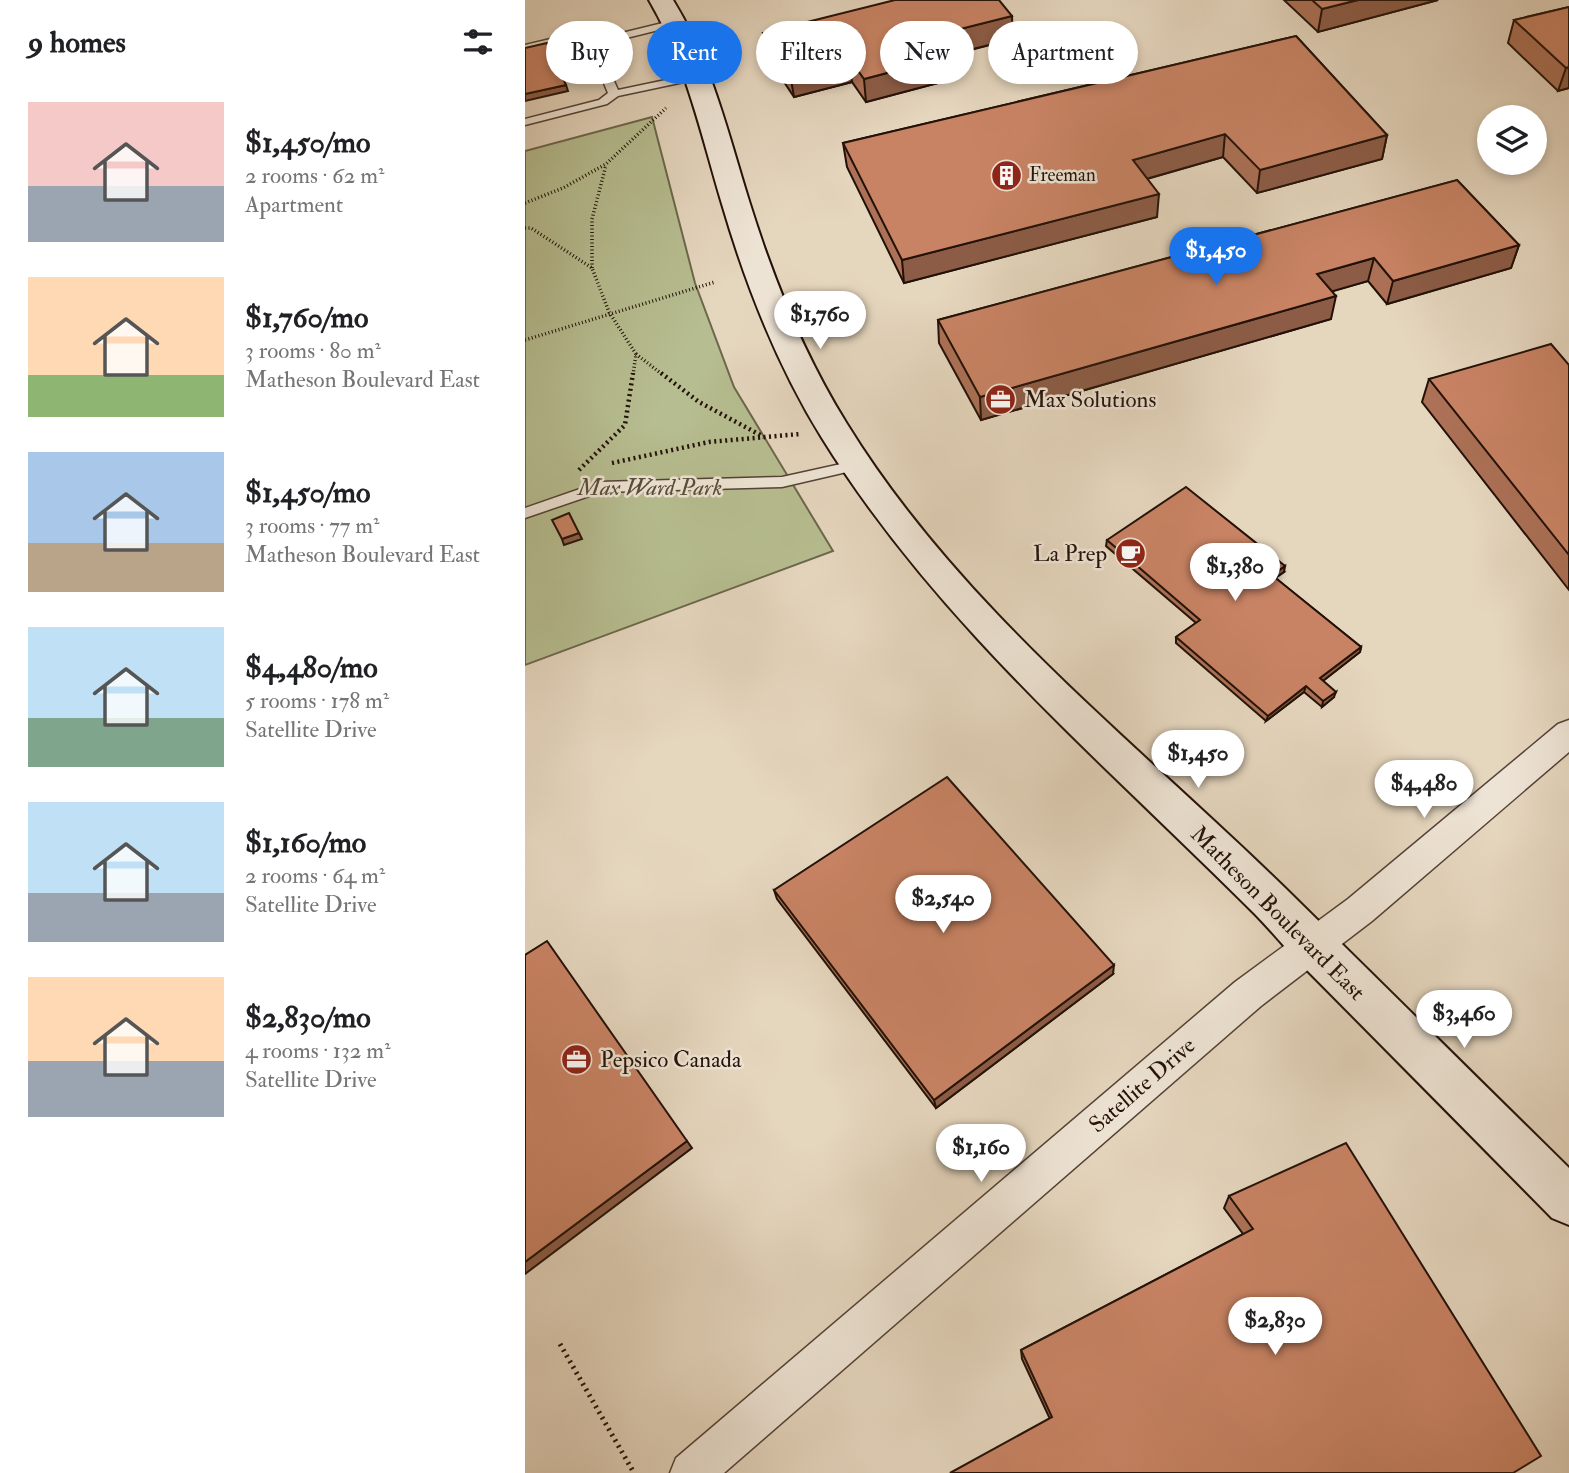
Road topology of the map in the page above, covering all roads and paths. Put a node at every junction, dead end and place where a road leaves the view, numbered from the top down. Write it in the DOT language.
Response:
graph roads {
  1 [pos="668,12"];
  2 [pos="633,26"];
  3 [pos="546,43"];
  4 [pos="525,48"];
  5 [pos="610,84"];
  6 [pos="661,84"];
  7 [pos="701,84"];
  8 [pos="614,94"];
  9 [pos="666,108"];
  10 [pos="525,122"];
  11 [pos="607,164"];
  12 [pos="525,203"];
  13 [pos="525,228"];
  14 [pos="592,268"];
  15 [pos="715,282"];
  16 [pos="609,312"];
  17 [pos="525,340"];
  18 [pos="636,354"];
  19 [pos="836,431"];
  20 [pos="764,437"];
  21 [pos="605,464"];
  22 [pos="859,465"];
  23 [pos="592,467"];
  24 [pos="579,470"];
  25 [pos="569,474"];
  26 [pos="525,513"];
  27 [pos="1569,733"];
  28 [pos="1312,946"];
  29 [pos="1569,1201"];
  30 [pos="559,1344"];
  31 [pos="635,1473"];
  32 [pos="691,1473"];
  1 -- 2 [label="lane"];
  3 -- 4 [label="lane"];
  5 -- 8 [label="lane"];
  6 -- 8 [label="lane"];
  7 -- 19 [label="street, Matheson Boulevard East"];
  8 -- 10 [label="lane"];
  9 -- 11 [label="path"];
  11 -- 12 [label="path"];
  11 -- 14 [label="path"];
  13 -- 14 [label="path"];
  14 -- 16 [label="path"];
  15 -- 16 [label="path"];
  16 -- 17 [label="path"];
  16 -- 18 [label="path"];
  18 -- 20 [label="path"];
  18 -- 24 [label="path"];
  19 -- 20 [label="path"];
  19 -- 22 [label="street, Matheson Boulevard East"];
  20 -- 21 [label="path"];
  22 -- 26 [label="lane"];
  22 -- 28 [label="street, Matheson Boulevard East"];
  23 -- 24 [label="path"];
  24 -- 25 [label="path"];
  27 -- 28 [label="street, Satellite Drive"];
  28 -- 29 [label="street, Matheson Boulevard East"];
  28 -- 32 [label="street, Satellite Drive"];
  30 -- 31 [label="path"];
}
